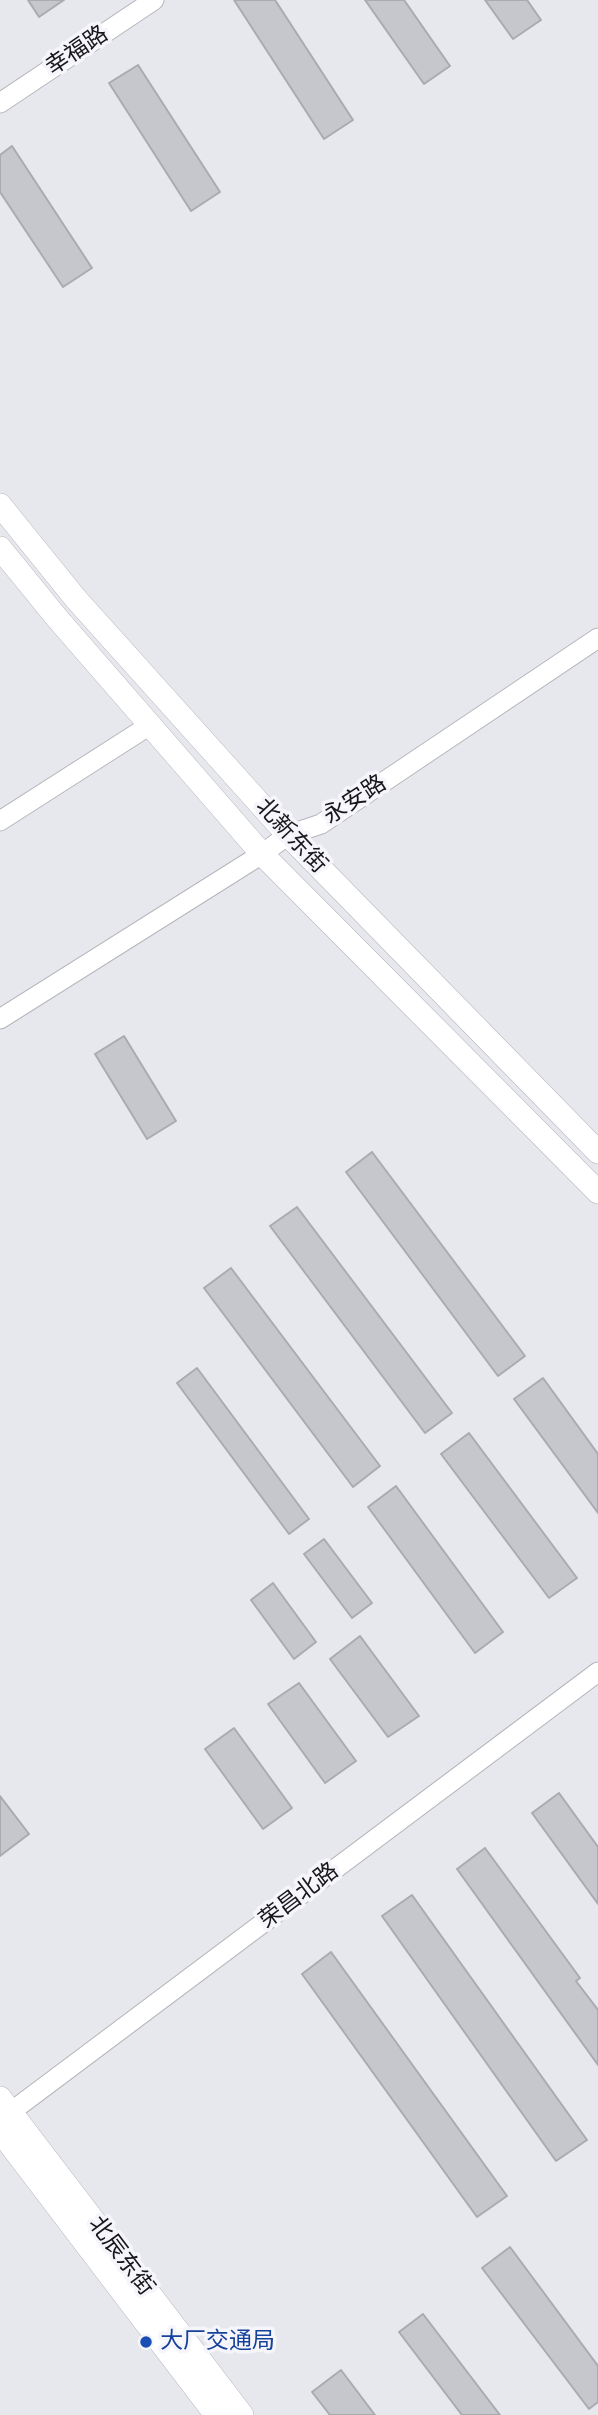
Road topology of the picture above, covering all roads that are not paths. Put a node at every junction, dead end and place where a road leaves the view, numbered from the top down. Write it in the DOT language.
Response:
graph roads {
  1 [pos="154,0"];
  2 [pos="0,103"];
  3 [pos="0,505"];
  4 [pos="0,548"];
  5 [pos="598,638"];
  6 [pos="150,725"];
  7 [pos="0,821"];
  8 [pos="288,835"];
  9 [pos="262,854"];
  10 [pos="0,1019"];
  11 [pos="598,1152"];
  12 [pos="596,1187"];
  13 [pos="598,1672"];
  14 [pos="3,2115"];
  15 [pos="216,2415"];
  16 [pos="242,2415"];
  1 -- 2 [label="street, 幸福路"];
  3 -- 8 [label="main road, 北新东街"];
  4 -- 6 [label="main road, 北新东街"];
  5 -- 8 [label="street, 永安路"];
  6 -- 7 [label="street"];
  6 -- 9 [label="main road, 北新东街"];
  8 -- 9 [label="street, 永安路"];
  8 -- 11 [label="main road, 北新东街"];
  9 -- 10 [label="street, 永安路"];
  9 -- 12 [label="main road, 北新东街"];
  13 -- 14 [label="street, 荣昌北路"];
  14 -- 15 [label="main road"];
  14 -- 16 [label="main road, 北辰东街"];
}
